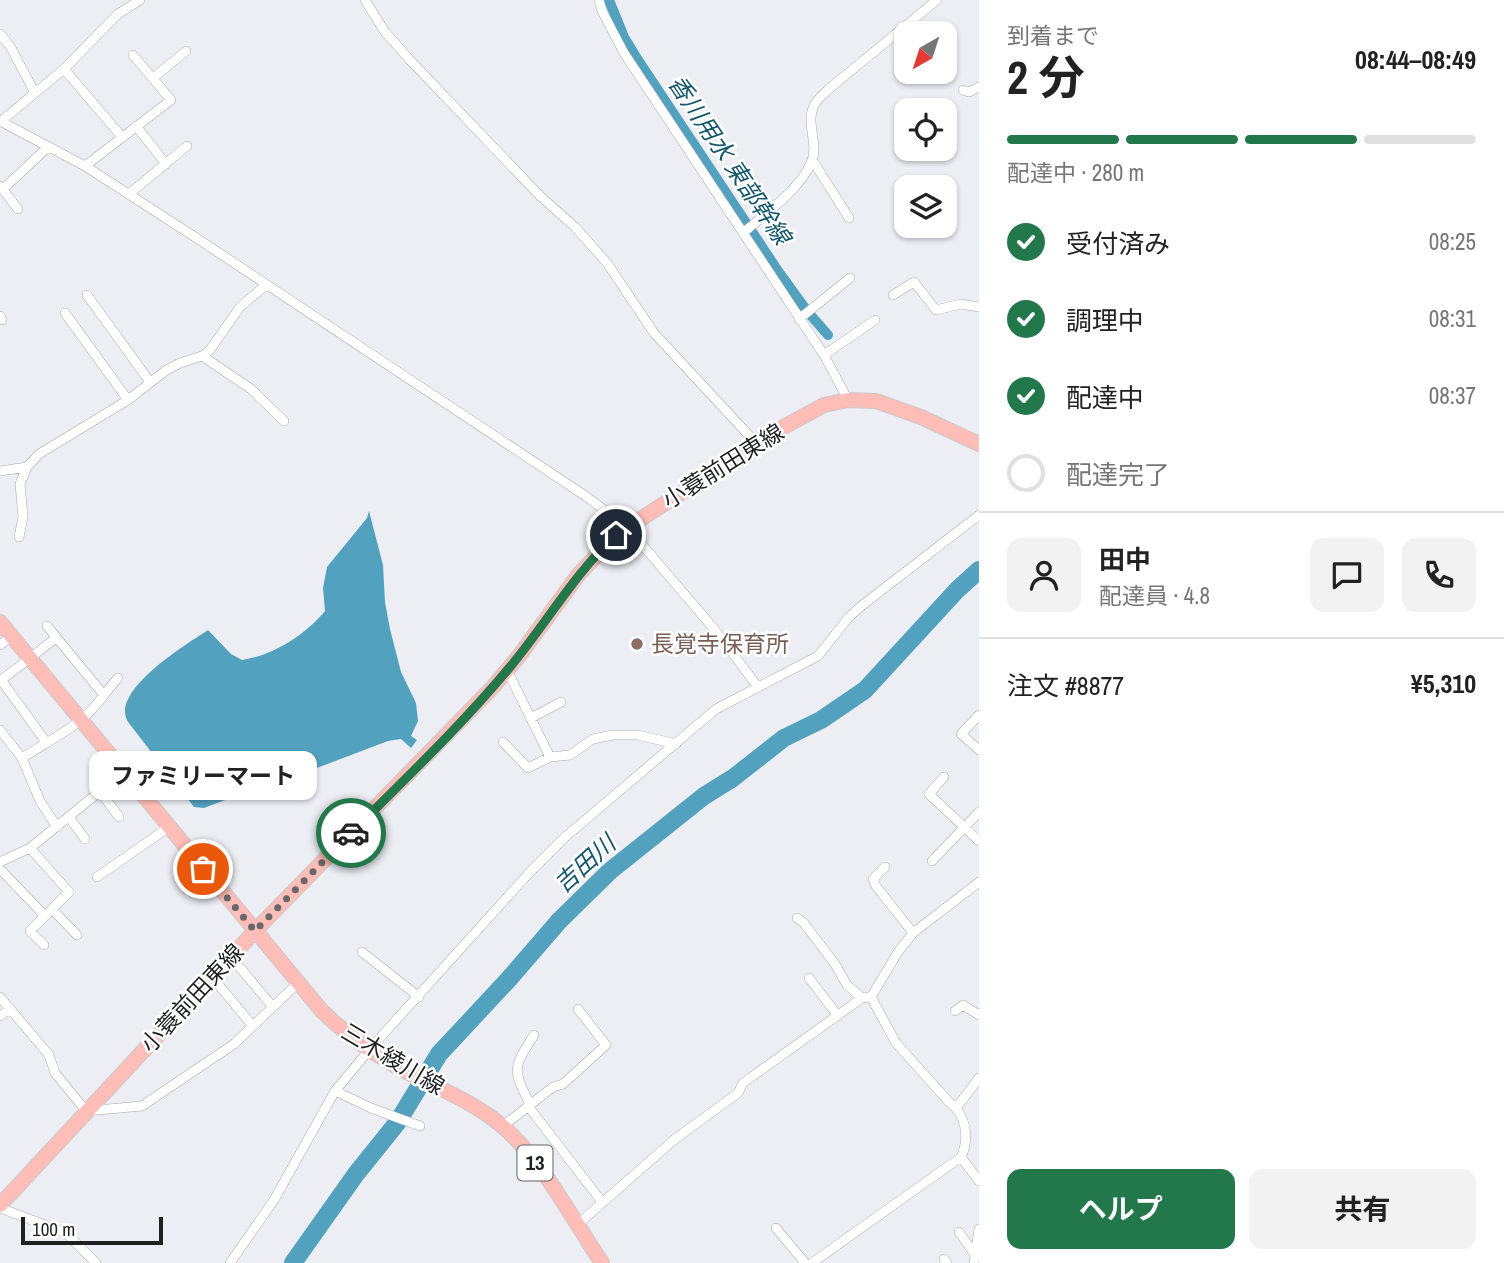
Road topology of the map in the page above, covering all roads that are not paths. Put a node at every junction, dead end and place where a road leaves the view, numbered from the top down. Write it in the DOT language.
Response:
graph roads {
  1 [pos="140,0"];
  2 [pos="365,0"];
  3 [pos="599,0"];
  4 [pos="937,0"];
  5 [pos="0,34"];
  6 [pos="186,51"];
  7 [pos="133,55"];
  8 [pos="64,69"];
  9 [pos="153,78"];
  10 [pos="979,86"];
  11 [pos="963,90"];
  12 [pos="34,93"];
  13 [pos="0,121"];
  14 [pos="136,126"];
  15 [pos="122,137"];
  16 [pos="187,146"];
  17 [pos="48,147"];
  18 [pos="813,161"];
  19 [pos="166,164"];
  20 [pos="85,166"];
  21 [pos="1,188"];
  22 [pos="129,194"];
  23 [pos="18,209"];
  24 [pos="849,218"];
  25 [pos="747,229"];
  26 [pos="850,278"];
  27 [pos="266,285"];
  28 [pos="87,295"];
  29 [pos="893,295"];
  30 [pos="979,307"];
  31 [pos="65,313"];
  32 [pos="805,314"];
  33 [pos="875,320"];
  34 [pos="824,355"];
  35 [pos="202,356"];
  36 [pos="150,382"];
  37 [pos="128,400"];
  38 [pos="848,400"];
  39 [pos="284,421"];
  40 [pos="757,444"];
  41 [pos="979,444"];
  42 [pos="27,467"];
  43 [pos="0,471"];
  44 [pos="979,515"];
  45 [pos="627,527"];
  46 [pos="19,537"];
  47 [pos="0,622"];
  48 [pos="47,626"];
  49 [pos="56,638"];
  50 [pos="6,641"];
  51 [pos="29,657"];
  52 [pos="508,670"];
  53 [pos="118,678"];
  54 [pos="1,680"];
  55 [pos="758,687"];
  56 [pos="103,694"];
  57 [pos="561,702"];
  58 [pos="979,715"];
  59 [pos="531,718"];
  60 [pos="81,720"];
  61 [pos="0,730"];
  62 [pos="46,741"];
  63 [pos="503,742"];
  64 [pos="676,744"];
  65 [pos="979,750"];
  66 [pos="550,757"];
  67 [pos="22,758"];
  68 [pos="124,772"];
  69 [pos="944,777"];
  70 [pos="100,792"];
  71 [pos="979,812"];
  72 [pos="69,817"];
  73 [pos="119,817"];
  74 [pos="57,827"];
  75 [pos="169,827"];
  76 [pos="965,828"];
  77 [pos="85,839"];
  78 [pos="979,841"];
  79 [pos="30,848"];
  80 [pos="932,861"];
  81 [pos="0,862"];
  82 [pos="885,867"];
  83 [pos="0,869"];
  84 [pos="97,877"];
  85 [pos="979,882"];
  86 [pos="52,909"];
  87 [pos="45,916"];
  88 [pos="797,919"];
  89 [pos="255,931"];
  90 [pos="913,933"];
  91 [pos="77,935"];
  92 [pos="44,945"];
  93 [pos="362,951"];
  94 [pos="231,957"];
  95 [pos="212,977"];
  96 [pos="809,978"];
  97 [pos="298,984"];
  98 [pos="0,997"];
  99 [pos="419,998"];
  100 [pos="867,998"];
  101 [pos="273,1007"];
  102 [pos="10,1009"];
  103 [pos="578,1009"];
  104 [pos="955,1010"];
  105 [pos="979,1015"];
  106 [pos="0,1016"];
  107 [pos="838,1016"];
  108 [pos="252,1025"];
  109 [pos="534,1035"];
  110 [pos="369,1050"];
  111 [pos="979,1078"];
  112 [pos="335,1091"];
  113 [pos="529,1105"];
  114 [pos="957,1107"];
  115 [pos="86,1111"];
  116 [pos="416,1125"];
  117 [pos="503,1126"];
  118 [pos="961,1157"];
  119 [pos="979,1181"];
  120 [pos="603,1202"];
  121 [pos="0,1206"];
  122 [pos="577,1225"];
  123 [pos="776,1228"];
  124 [pos="979,1229"];
  125 [pos="959,1231"];
  126 [pos="975,1259"];
  127 [pos="816,1262"];
  128 [pos="96,1263"];
  129 [pos="230,1263"];
  130 [pos="602,1263"];
  131 [pos="805,1263"];
  1 -- 8 [label="street"];
  2 -- 40 [label="street"];
  3 -- 25 [label="street"];
  4 -- 18 [label="street"];
  5 -- 12 [label="street"];
  6 -- 9 [label="street"];
  7 -- 9 [label="street"];
  8 -- 12 [label="street"];
  8 -- 15 [label="street"];
  9 -- 14 [label="street"];
  10 -- 11 [label="street"];
  12 -- 13 [label="street"];
  13 -- 17 [label="street"];
  14 -- 15 [label="street"];
  14 -- 19 [label="street"];
  15 -- 20 [label="street"];
  16 -- 19 [label="street"];
  17 -- 20 [label="street"];
  17 -- 21 [label="street"];
  18 -- 24 [label="street"];
  18 -- 25 [label="street"];
  19 -- 22 [label="street"];
  20 -- 22 [label="street"];
  21 -- 23 [label="street"];
  22 -- 27 [label="street"];
  25 -- 32 [label="street"];
  26 -- 32 [label="street"];
  27 -- 35 [label="street"];
  27 -- 45 [label="street"];
  28 -- 36 [label="street"];
  29 -- 30 [label="street"];
  31 -- 37 [label="street"];
  32 -- 34 [label="street"];
  33 -- 34 [label="street"];
  34 -- 38 [label="street"];
  35 -- 36 [label="street"];
  35 -- 39 [label="street"];
  36 -- 37 [label="street"];
  37 -- 42 [label="street"];
  38 -- 40 [label="main road, 小蓑前田東線"];
  38 -- 41 [label="main road, 小蓑前田東線"];
  40 -- 45 [label="main road, 小蓑前田東線"];
  42 -- 43 [label="street"];
  42 -- 46 [label="street"];
  44 -- 55 [label="street"];
  45 -- 52 [label="main road, 小蓑前田東線"];
  45 -- 55 [label="street"];
  47 -- 50 [label="main road, 三木綾川線 / 13"];
  48 -- 49 [label="street"];
  49 -- 51 [label="street"];
  49 -- 56 [label="street"];
  50 -- 51 [label="main road, 三木綾川線 / 13"];
  51 -- 54 [label="street"];
  51 -- 60 [label="main road, 三木綾川線 / 13"];
  52 -- 59 [label="street"];
  52 -- 89 [label="main road, 小蓑前田東線"];
  53 -- 56 [label="street"];
  54 -- 62 [label="street"];
  55 -- 64 [label="street"];
  56 -- 60 [label="street"];
  57 -- 59 [label="street"];
  58 -- 65 [label="street"];
  59 -- 66 [label="street"];
  60 -- 62 [label="street"];
  60 -- 68 [label="main road, 三木綾川線 / 13"];
  61 -- 67 [label="street"];
  62 -- 67 [label="street"];
  63 -- 66 [label="street"];
  64 -- 66 [label="street"];
  64 -- 99 [label="street"];
  67 -- 74 [label="street"];
  68 -- 70 [label="street"];
  68 -- 75 [label="main road, 三木綾川線 / 13"];
  69 -- 76 [label="street"];
  70 -- 72 [label="street"];
  70 -- 73 [label="street"];
  71 -- 76 [label="street"];
  72 -- 74 [label="street"];
  72 -- 77 [label="street"];
  74 -- 79 [label="street"];
  75 -- 84 [label="street"];
  75 -- 89 [label="main road, 三木綾川線 / 13"];
  76 -- 78 [label="street"];
  76 -- 80 [label="street"];
  79 -- 81 [label="street"];
  79 -- 86 [label="street"];
  82 -- 90 [label="street"];
  83 -- 87 [label="street"];
  85 -- 90 [label="street"];
  86 -- 87 [label="street"];
  86 -- 91 [label="street"];
  87 -- 92 [label="street"];
  88 -- 100 [label="street"];
  89 -- 94 [label="main road, 小蓑前田東線"];
  89 -- 97 [label="main road, 三木綾川線 / 13"];
  90 -- 100 [label="street"];
  93 -- 99 [label="street"];
  94 -- 95 [label="main road, 小蓑前田東線"];
  94 -- 101 [label="street"];
  95 -- 108 [label="street"];
  95 -- 115 [label="main road, 小蓑前田東線"];
  96 -- 107 [label="street"];
  97 -- 101 [label="street"];
  97 -- 110 [label="main road, 三木綾川線 / 13"];
  98 -- 102 [label="street"];
  99 -- 110 [label="street"];
  100 -- 107 [label="street"];
  100 -- 114 [label="street"];
  101 -- 108 [label="street"];
  102 -- 106 [label="street"];
  102 -- 115 [label="street"];
  103 -- 113 [label="street"];
  104 -- 105 [label="street"];
  107 -- 120 [label="street"];
  108 -- 115 [label="street"];
  109 -- 113 [label="street"];
  110 -- 112 [label="street"];
  110 -- 117 [label="main road, 三木綾川線 / 13"];
  111 -- 114 [label="street"];
  112 -- 116 [label="street"];
  112 -- 129 [label="street"];
  113 -- 117 [label="street"];
  113 -- 120 [label="street"];
  114 -- 118 [label="street"];
  115 -- 121 [label="main road, 小蓑前田東線"];
  117 -- 122 [label="main road, 三木綾川線 / 13"];
  118 -- 119 [label="street"];
  118 -- 127 [label="street"];
  120 -- 122 [label="street"];
  121 -- 128 [label="street"];
  122 -- 130 [label="main road, 三木綾川線 / 13"];
  123 -- 131 [label="street"];
  124 -- 126 [label="street"];
  125 -- 126 [label="street"];
}
